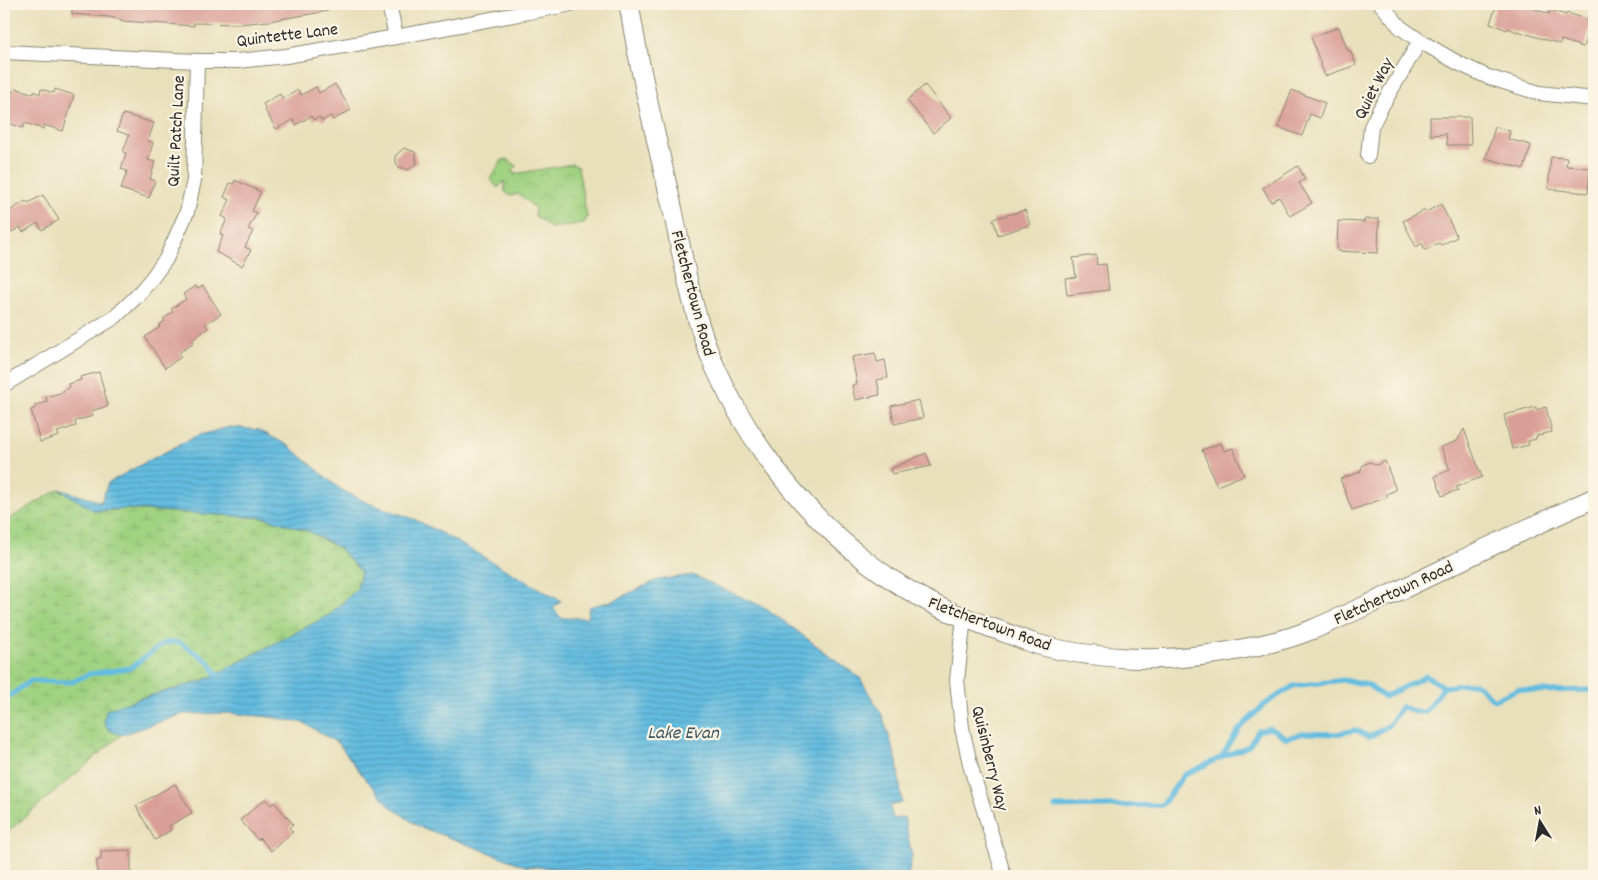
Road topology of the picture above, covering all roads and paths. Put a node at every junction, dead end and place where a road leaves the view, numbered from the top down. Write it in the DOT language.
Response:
graph roads {
  1 [pos="389,4"];
  2 [pos="572,4"];
  3 [pos="629,4"];
  4 [pos="1381,4"];
  5 [pos="396,37"];
  6 [pos="1420,41"];
  7 [pos="4,52"];
  8 [pos="197,61"];
  9 [pos="1594,99"];
  10 [pos="1368,156"];
  11 [pos="4,385"];
  12 [pos="1594,498"];
  13 [pos="964,617"];
  14 [pos="1004,876"];
  1 -- 5 [label="street"];
  2 -- 5 [label="street, Quintette Lane"];
  3 -- 13 [label="street, Fletchertown Road"];
  4 -- 6 [label="street"];
  5 -- 8 [label="street, Quintette Lane"];
  6 -- 9 [label="street"];
  6 -- 10 [label="street, Quiet Way"];
  7 -- 8 [label="street, Quintette Lane"];
  8 -- 11 [label="street, Quilt Patch Lane"];
  12 -- 13 [label="street, Fletchertown Road"];
  13 -- 14 [label="street, Quisinberry Way"];
}
